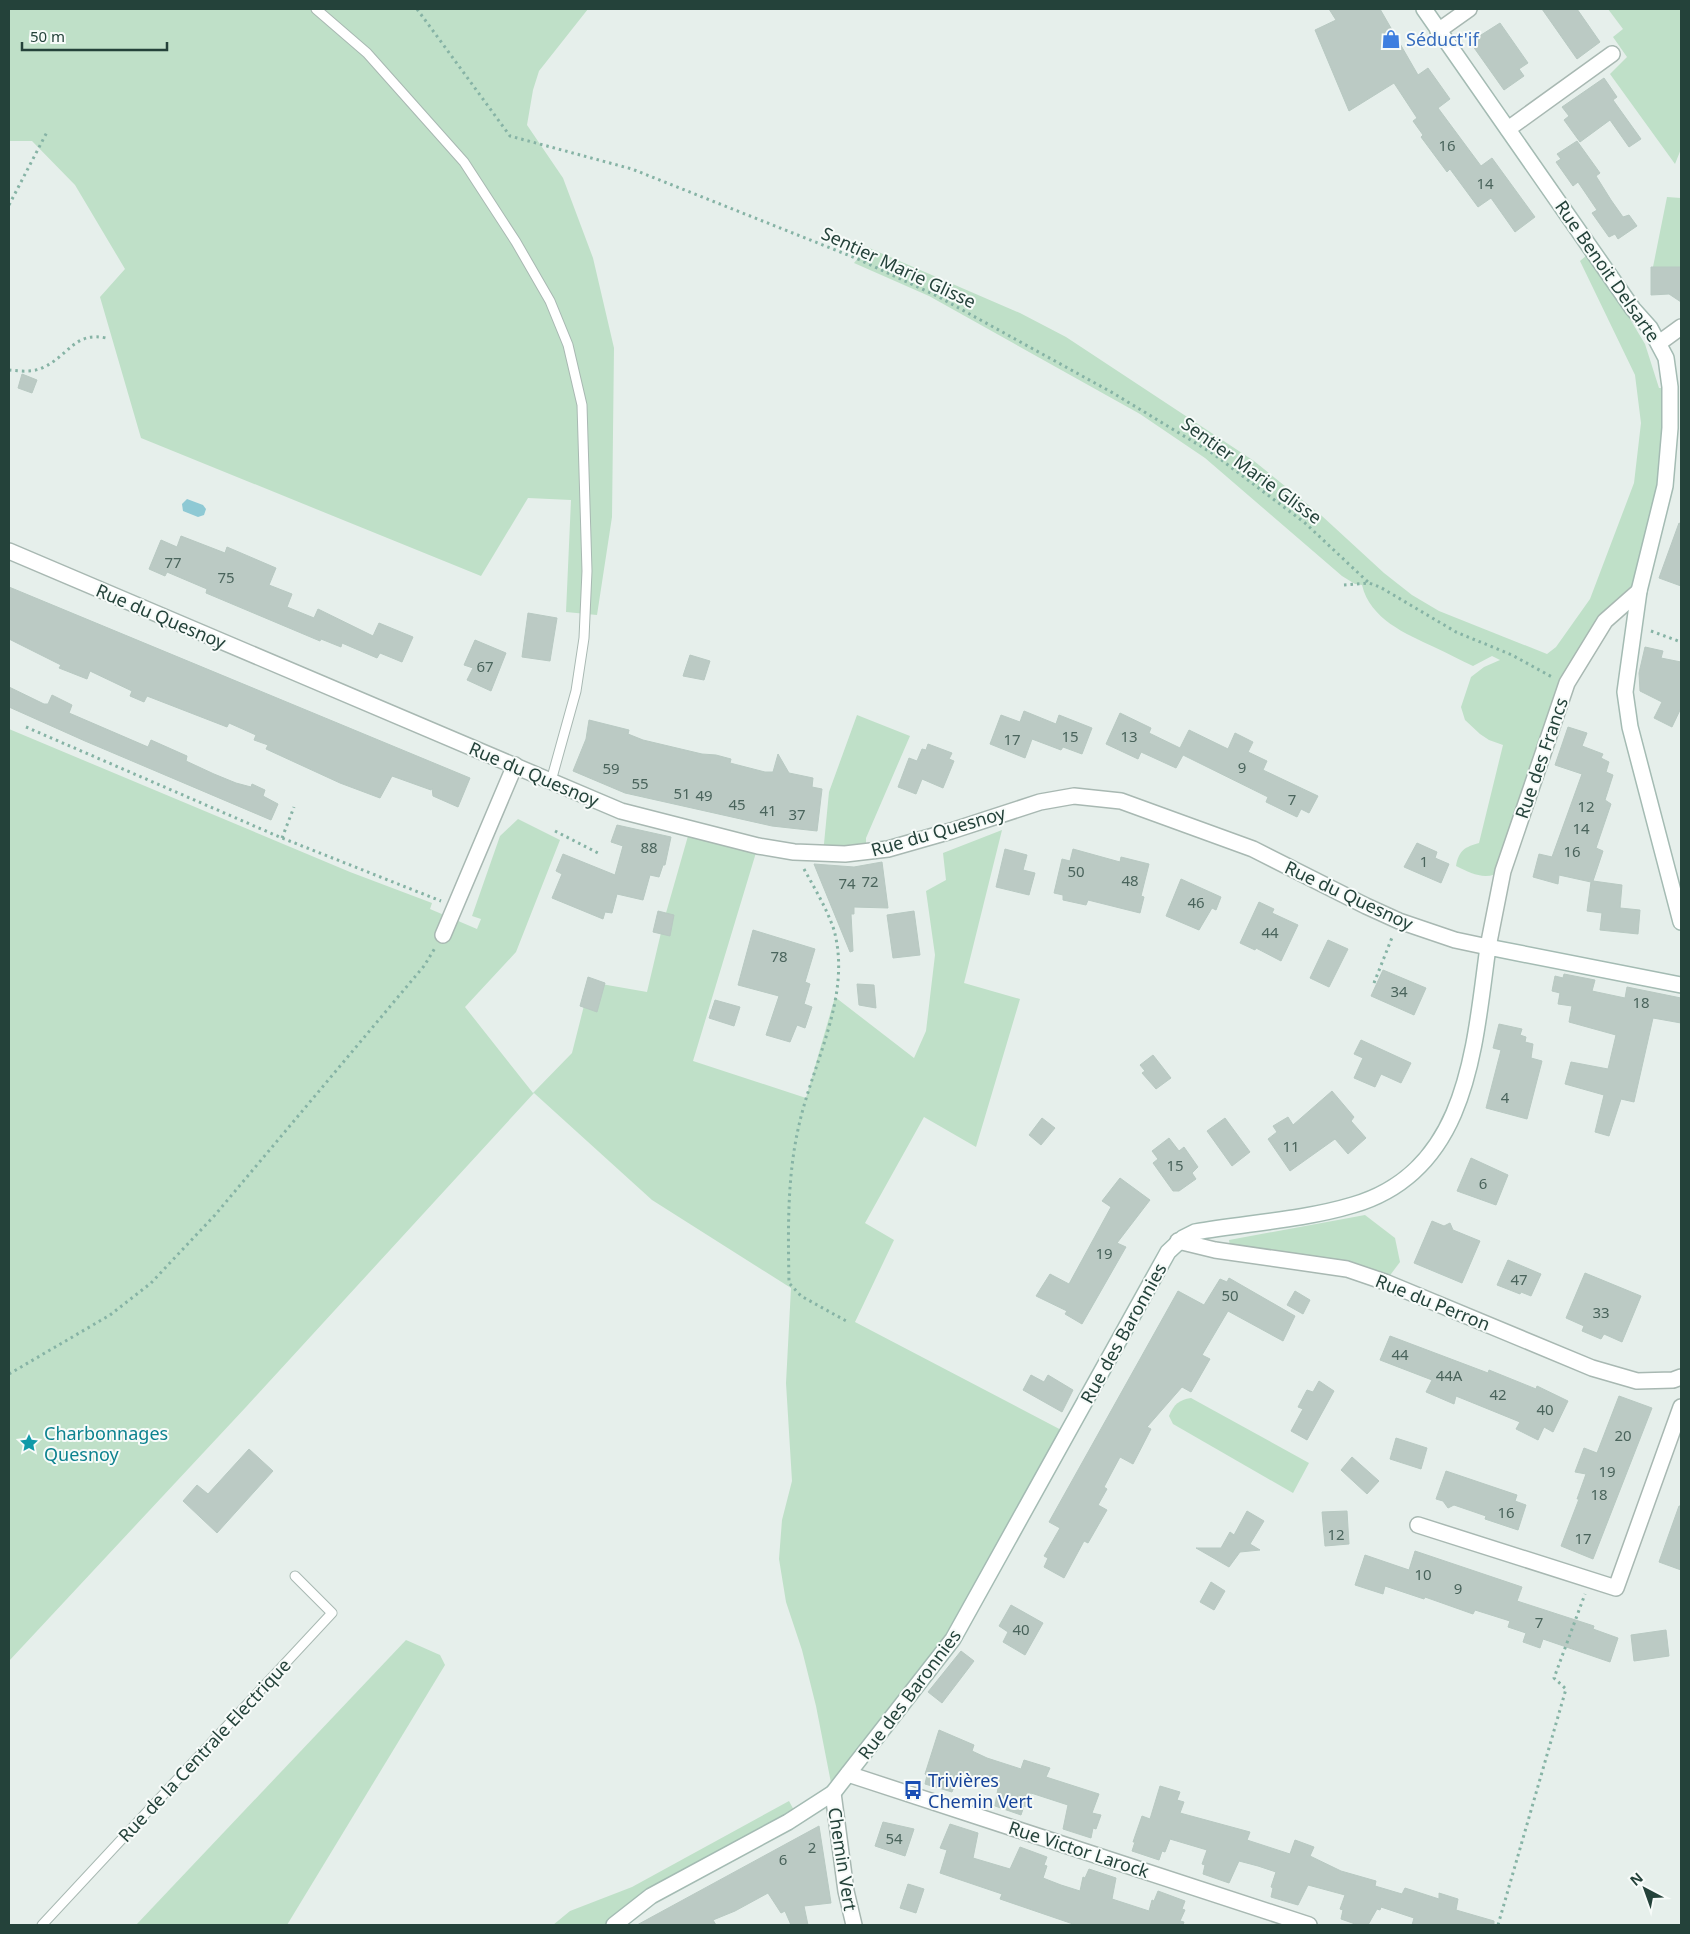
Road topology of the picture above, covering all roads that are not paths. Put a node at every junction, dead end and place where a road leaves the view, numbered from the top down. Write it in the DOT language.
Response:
graph roads {
  1 [pos="316,9"];
  2 [pos="1424,9"];
  3 [pos="1469,9"];
  4 [pos="1438,31"];
  5 [pos="1612,54"];
  6 [pos="1508,129"];
  7 [pos="1681,327"];
  8 [pos="1659,343"];
  9 [pos="9,552"];
  10 [pos="1640,591"];
  11 [pos="515,765"];
  12 [pos="552,781"];
  13 [pos="1681,922"];
  14 [pos="443,935"];
  15 [pos="1488,947"];
  16 [pos="1681,985"];
  17 [pos="1178,1241"];
  18 [pos="1681,1377"];
  19 [pos="1681,1407"];
  20 [pos="1418,1525"];
  21 [pos="295,1576"];
  22 [pos="848,1774"];
  23 [pos="833,1793"];
  24 [pos="42,1925"];
  25 [pos="614,1925"];
  26 [pos="854,1925"];
  27 [pos="1309,1925"];
  1 -- 12 [label="lane"];
  2 -- 4 [label="street, Rue Benoit Delsarte"];
  3 -- 4 [label="street"];
  4 -- 6 [label="street, Rue Benoit Delsarte"];
  5 -- 6 [label="street"];
  6 -- 8 [label="street, Rue Benoit Delsarte"];
  7 -- 8 [label="street"];
  8 -- 10 [label="street, Rue Benoit Delsarte"];
  9 -- 11 [label="street, Rue du Quesnoy"];
  10 -- 13 [label="street, Rue Benoit Delsarte"];
  10 -- 15 [label="street, Rue des Francs"];
  11 -- 12 [label="street, Rue du Quesnoy"];
  11 -- 14 [label="street"];
  12 -- 15 [label="street, Rue du Quesnoy"];
  15 -- 16 [label="street, Rue du Quesnoy"];
  15 -- 17 [label="street, Rue des Baronnies"];
  17 -- 18 [label="street, Rue du Perron"];
  17 -- 22 [label="street, Rue des Baronnies"];
  19 -- 20 [label="street"];
  21 -- 24 [label="lane, Rue de la Centrale Electrique"];
  22 -- 23 [label="street, Rue des Baronnies"];
  22 -- 27 [label="street, Rue Victor Larock"];
  23 -- 25 [label="street, Rue des Baronnies"];
  23 -- 26 [label="street, Chemin Vert"];
}
